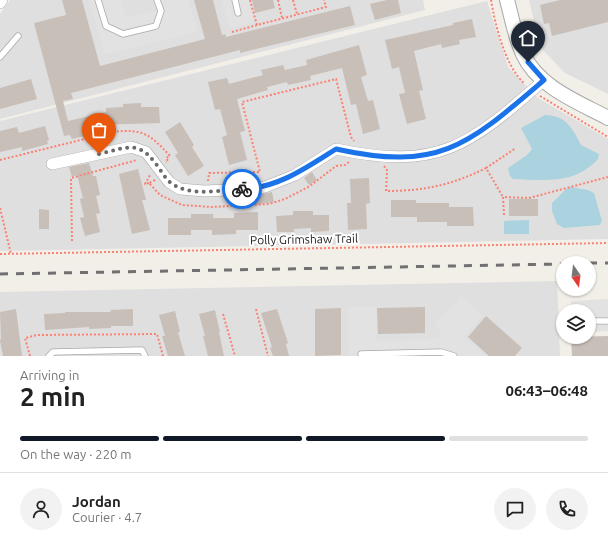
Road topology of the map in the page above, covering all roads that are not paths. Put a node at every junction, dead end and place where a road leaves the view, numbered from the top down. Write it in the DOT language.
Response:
graph roads {
  1 [pos="2,0"];
  2 [pos="98,0"];
  3 [pos="157,0"];
  4 [pos="235,0"];
  5 [pos="507,0"];
  6 [pos="0,3"];
  7 [pos="238,13"];
  8 [pos="18,36"];
  9 [pos="0,57"];
  10 [pos="544,80"];
  11 [pos="608,118"];
  12 [pos="52,164"];
  13 [pos="596,321"];
  14 [pos="608,321"];
  15 [pos="49,356"];
  16 [pos="146,356"];
  17 [pos="362,356"];
  18 [pos="454,356"];
  1 -- 6 [label="street"];
  2 -- 3 [label="lane"];
  4 -- 7 [label="lane"];
  5 -- 10 [label="street"];
  8 -- 9 [label="lane"];
  10 -- 11 [label="street"];
  10 -- 12 [label="street"];
  13 -- 14 [label="lane"];
  15 -- 16 [label="lane"];
  17 -- 18 [label="lane"];
}
